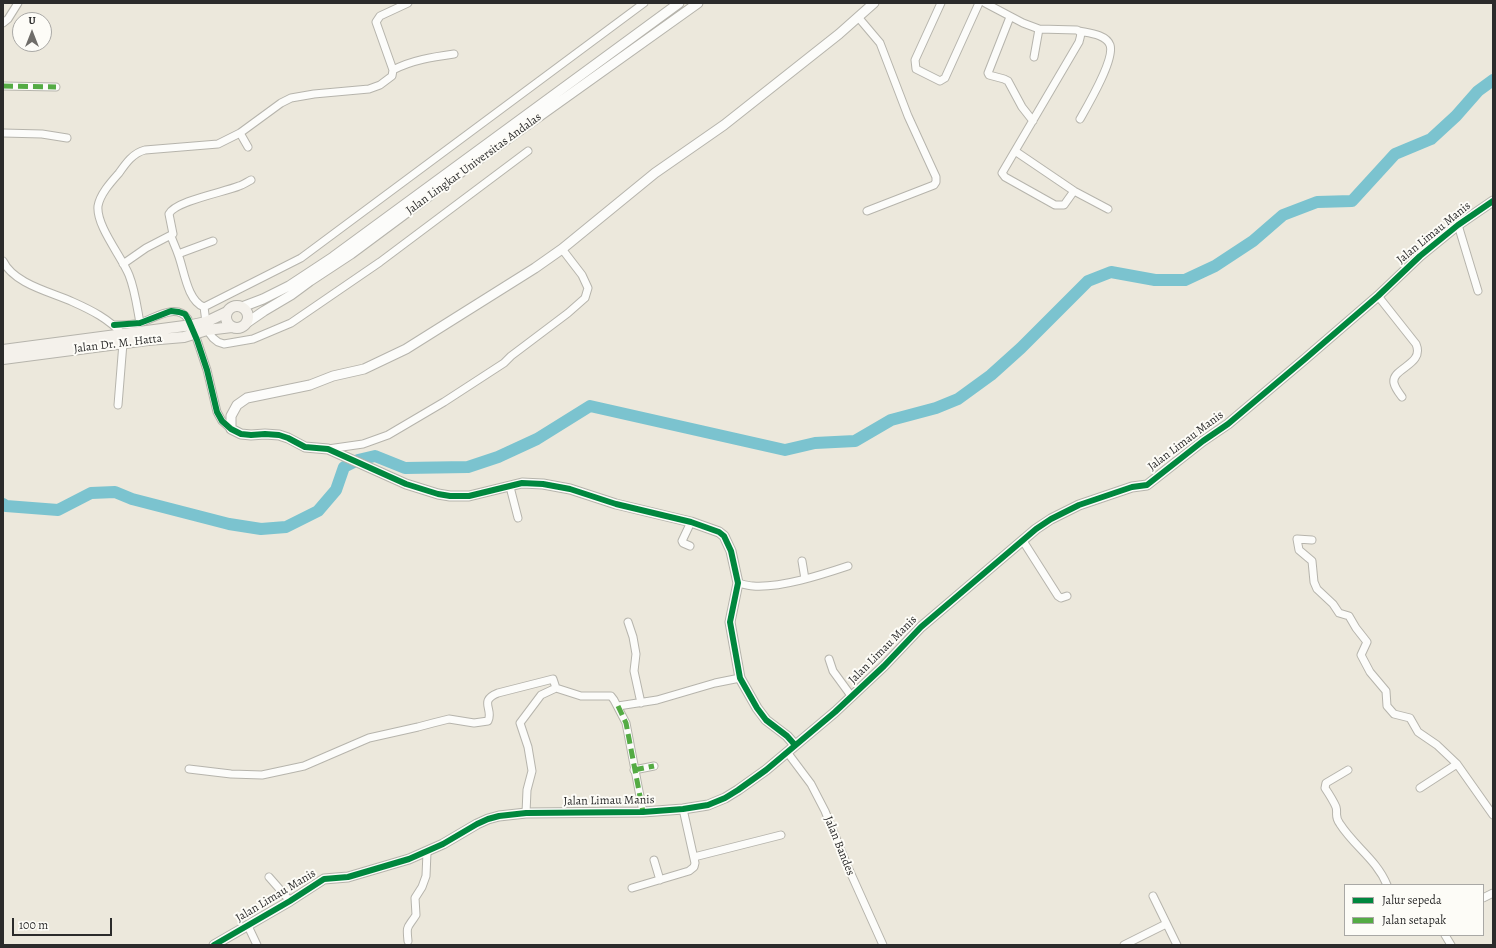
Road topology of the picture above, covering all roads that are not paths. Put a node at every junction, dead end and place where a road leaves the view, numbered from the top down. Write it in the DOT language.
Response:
graph roads {
  1 [pos="18,3"];
  2 [pos="408,3"];
  3 [pos="644,3"];
  4 [pos="678,3"];
  5 [pos="698,3"];
  6 [pos="874,3"];
  7 [pos="941,3"];
  8 [pos="979,3"];
  9 [pos="984,3"];
  10 [pos="858,17"];
  11 [pos="1010,17"];
  12 [pos="3,23"];
  13 [pos="1039,29"];
  14 [pos="1080,31"];
  15 [pos="454,54"];
  16 [pos="1034,57"];
  17 [pos="394,70"];
  18 [pos="3,86"];
  19 [pos="56,88"];
  20 [pos="1080,119"];
  21 [pos="1033,121"];
  22 [pos="3,133"];
  23 [pos="240,133"];
  24 [pos="67,138"];
  25 [pos="248,147"];
  26 [pos="528,151"];
  27 [pos="1015,151"];
  28 [pos="251,180"];
  29 [pos="1074,191"];
  30 [pos="1493,201"];
  31 [pos="1108,209"];
  32 [pos="868,211"];
  33 [pos="1458,225"];
  34 [pos="171,236"];
  35 [pos="213,241"];
  36 [pos="562,248"];
  37 [pos="178,254"];
  38 [pos="3,261"];
  39 [pos="123,264"];
  40 [pos="5,268"];
  41 [pos="1478,291"];
  42 [pos="1378,296"];
  43 [pos="204,307"];
  44 [pos="242,307"];
  45 [pos="227,312"];
  46 [pos="188,319"];
  47 [pos="248,322"];
  48 [pos="140,323"];
  49 [pos="114,325"];
  50 [pos="207,326"];
  51 [pos="232,327"];
  52 [pos="123,339"];
  53 [pos="197,340"];
  54 [pos="3,350"];
  55 [pos="3,359"];
  56 [pos="1402,397"];
  57 [pos="118,405"];
  58 [pos="231,429"];
  59 [pos="328,449"];
  60 [pos="510,487"];
  61 [pos="518,518"];
  62 [pos="691,522"];
  63 [pos="1312,540"];
  64 [pos="1023,541"];
  65 [pos="690,546"];
  66 [pos="802,562"];
  67 [pos="848,566"];
  68 [pos="805,579"];
  69 [pos="737,584"];
  70 [pos="1067,596"];
  71 [pos="628,622"];
  72 [pos="828,659"];
  73 [pos="740,678"];
  74 [pos="556,688"];
  75 [pos="852,697"];
  76 [pos="642,703"];
  77 [pos="618,706"];
  78 [pos="795,745"];
  79 [pos="787,752"];
  80 [pos="1457,764"];
  81 [pos="654,766"];
  82 [pos="189,769"];
  83 [pos="634,770"];
  84 [pos="1348,770"];
  85 [pos="1420,788"];
  86 [pos="683,809"];
  87 [pos="643,812"];
  88 [pos="526,813"];
  89 [pos="1493,815"];
  90 [pos="781,835"];
  91 [pos="427,852"];
  92 [pos="694,857"];
  93 [pos="654,860"];
  94 [pos="268,877"];
  95 [pos="660,880"];
  96 [pos="1386,884"];
  97 [pos="632,888"];
  98 [pos="1493,893"];
  99 [pos="1153,896"];
  100 [pos="1484,898"];
  101 [pos="290,901"];
  102 [pos="1166,924"];
  103 [pos="248,926"];
  104 [pos="1446,936"];
  105 [pos="408,941"];
  106 [pos="1134,943"];
  107 [pos="214,945"];
  108 [pos="257,945"];
  109 [pos="883,945"];
  110 [pos="1124,945"];
  111 [pos="1178,945"];
  112 [pos="1451,945"];
  1 -- 12 [label="street"];
  2 -- 17 [label="street"];
  3 -- 43 [label="street"];
  4 -- 44 [label="street, Jalan Lingkar Universitas Andalas"];
  5 -- 47 [label="street, Jalan Lingkar Universitas Andalas"];
  6 -- 10 [label="street"];
  7 -- 8 [label="street"];
  9 -- 11 [label="street"];
  10 -- 32 [label="street"];
  10 -- 36 [label="street"];
  11 -- 13 [label="street"];
  11 -- 21 [label="street"];
  13 -- 14 [label="street"];
  13 -- 16 [label="street"];
  14 -- 20 [label="street"];
  14 -- 21 [label="street"];
  15 -- 17 [label="street"];
  17 -- 23 [label="street"];
  18 -- 19 [label="street"];
  21 -- 27 [label="street"];
  22 -- 24 [label="street"];
  23 -- 25 [label="street"];
  23 -- 39 [label="street"];
  26 -- 50 [label="street"];
  27 -- 29 [label="street"];
  27 -- 29 [label="street"];
  28 -- 34 [label="street"];
  29 -- 31 [label="street"];
  30 -- 33 [label="street, Jalan Limau Manis"];
  33 -- 41 [label="street"];
  33 -- 42 [label="street, Jalan Limau Manis"];
  34 -- 37 [label="street"];
  34 -- 39 [label="street"];
  35 -- 37 [label="street"];
  36 -- 58 [label="street"];
  36 -- 59 [label="street"];
  37 -- 43 [label="street"];
  38 -- 40 [label="street"];
  39 -- 48 [label="street"];
  40 -- 49 [label="street"];
  42 -- 56 [label="street"];
  42 -- 64 [label="street, Jalan Limau Manis"];
  43 -- 50 [label="street"];
  44 -- 45 [label="main road"];
  44 -- 47 [label="main road"];
  45 -- 50 [label="main road, Jalan Dr. M. Hatta"];
  45 -- 51 [label="main road"];
  46 -- 48 [label="street"];
  47 -- 51 [label="main road"];
  48 -- 49 [label="street"];
  49 -- 52 [label="street"];
  50 -- 51 [label="main road, Jalan Dr. M. Hatta"];
  50 -- 52 [label="main road, Jalan Dr. M. Hatta"];
  52 -- 54 [label="main road, Jalan Dr. M. Hatta"];
  52 -- 55 [label="main road, Jalan Dr. M. Hatta"];
  52 -- 57 [label="street"];
  53 -- 58 [label="street"];
  58 -- 59 [label="street"];
  59 -- 60 [label="street"];
  60 -- 61 [label="street"];
  60 -- 62 [label="street"];
  62 -- 65 [label="street"];
  62 -- 69 [label="street"];
  63 -- 80 [label="street"];
  64 -- 70 [label="street"];
  64 -- 75 [label="street, Jalan Limau Manis"];
  66 -- 68 [label="street"];
  67 -- 68 [label="street"];
  68 -- 69 [label="street"];
  69 -- 73 [label="street"];
  71 -- 76 [label="street"];
  72 -- 75 [label="street"];
  73 -- 76 [label="street"];
  73 -- 78 [label="street"];
  74 -- 77 [label="street"];
  74 -- 82 [label="street"];
  74 -- 88 [label="street"];
  75 -- 78 [label="street, Jalan Limau Manis"];
  76 -- 77 [label="street"];
  77 -- 83 [label="street"];
  78 -- 79 [label="street, Jalan Limau Manis"];
  79 -- 86 [label="street, Jalan Limau Manis"];
  79 -- 109 [label="street, Jalan Bandes"];
  80 -- 85 [label="street"];
  80 -- 89 [label="street"];
  81 -- 83 [label="street"];
  83 -- 87 [label="street"];
  84 -- 96 [label="street"];
  86 -- 87 [label="street, Jalan Limau Manis"];
  86 -- 92 [label="street"];
  87 -- 88 [label="street, Jalan Limau Manis"];
  88 -- 91 [label="street, Jalan Limau Manis"];
  90 -- 92 [label="street"];
  91 -- 101 [label="street, Jalan Limau Manis"];
  91 -- 105 [label="street"];
  92 -- 95 [label="street"];
  93 -- 95 [label="street"];
  94 -- 101 [label="street"];
  95 -- 97 [label="street"];
  98 -- 100 [label="street"];
  99 -- 102 [label="street"];
  101 -- 103 [label="street, Jalan Limau Manis"];
  102 -- 106 [label="street"];
  102 -- 111 [label="street"];
  103 -- 107 [label="street, Jalan Limau Manis"];
  103 -- 108 [label="street"];
  104 -- 112 [label="street"];
  106 -- 110 [label="street"];
}
